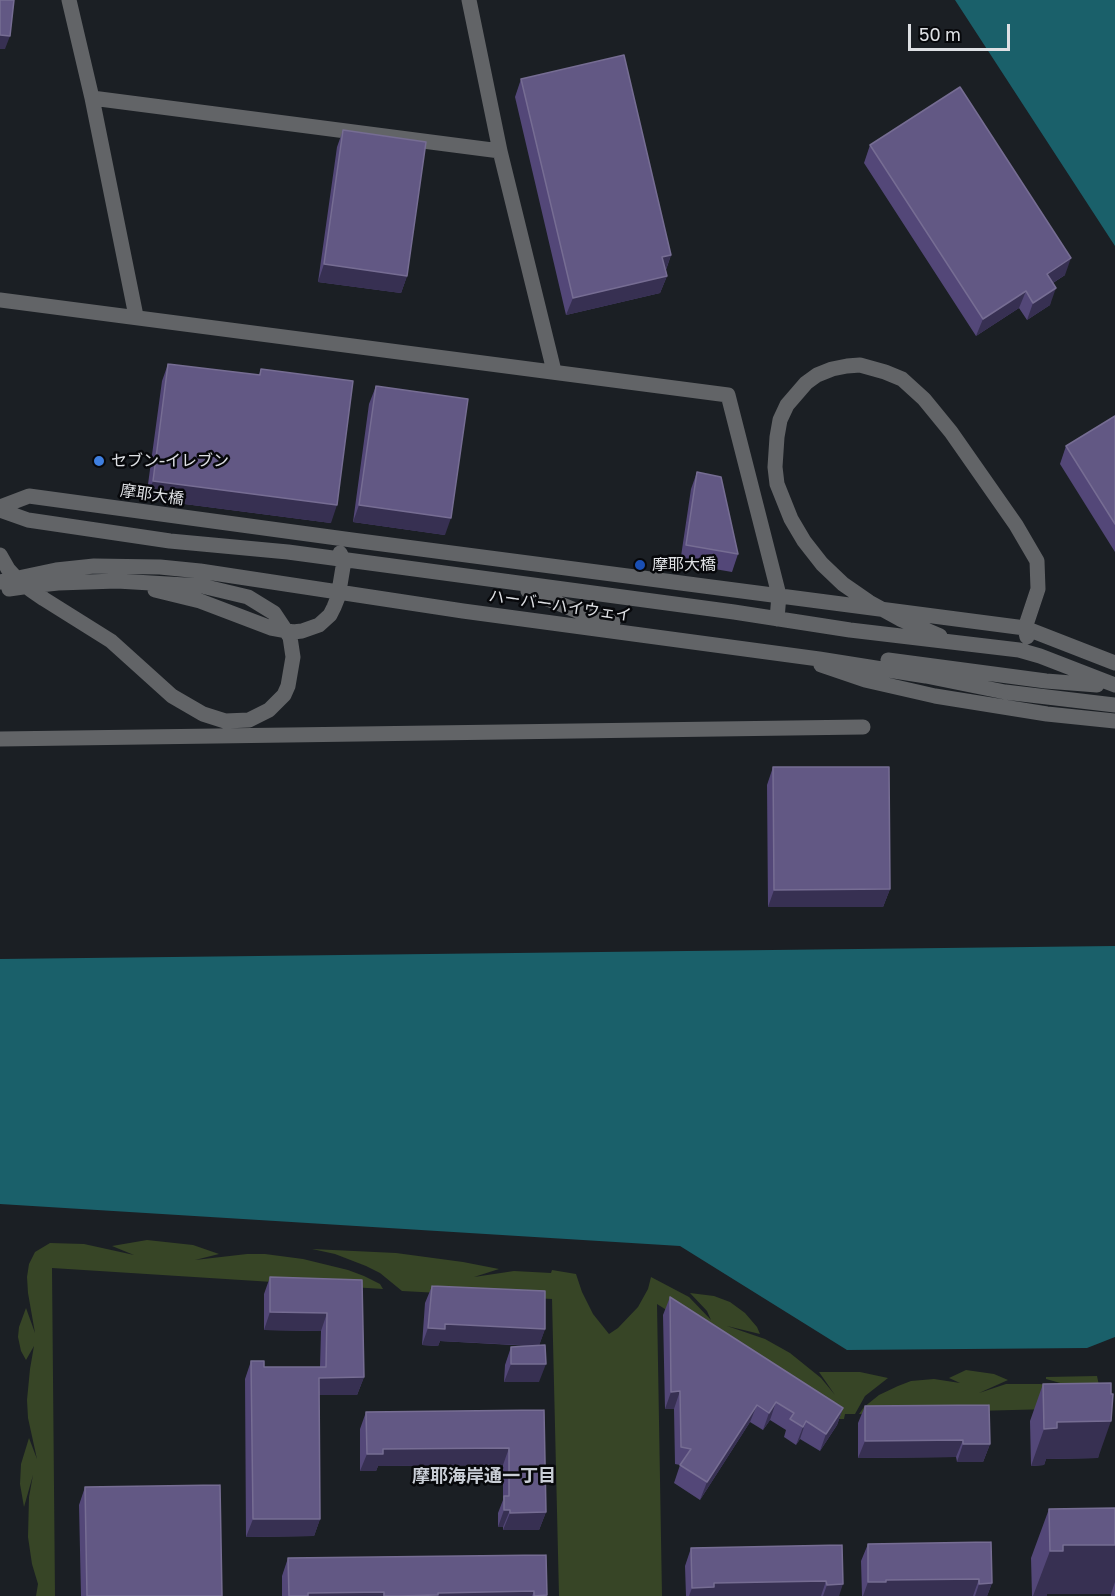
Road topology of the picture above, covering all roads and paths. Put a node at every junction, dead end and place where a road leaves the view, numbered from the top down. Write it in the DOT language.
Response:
graph roads {
  1 [pos="69,0"];
  2 [pos="469,0"];
  3 [pos="92,98"];
  4 [pos="500,151"];
  5 [pos="0,300"];
  6 [pos="136,316"];
  7 [pos="554,372"];
  8 [pos="0,509"];
  9 [pos="154,513"];
  10 [pos="0,555"];
  11 [pos="344,561"];
  12 [pos="0,574"];
  13 [pos="0,582"];
  14 [pos="509,582"];
  15 [pos="0,591"];
  16 [pos="779,595"];
  17 [pos="0,596"];
  18 [pos="777,619"];
  19 [pos="1025,628"];
  20 [pos="1040,656"];
  21 [pos="1115,663"];
  22 [pos="1115,675"];
  23 [pos="1115,686"];
  24 [pos="1115,705"];
  25 [pos="1115,721"];
  26 [pos="863,727"];
  27 [pos="0,739"];
  1 -- 3 [label="street"];
  2 -- 4 [label="street"];
  3 -- 4 [label="street"];
  3 -- 6 [label="street"];
  4 -- 7 [label="street"];
  5 -- 6 [label="street"];
  6 -- 7 [label="street"];
  7 -- 16 [label="street"];
  8 -- 9 [label="street, 摩耶大橋"];
  8 -- 11 [label="street, 摩耶大橋"];
  9 -- 11 [label="street"];
  9 -- 16 [label="street, 摩耶大橋"];
  10 -- 15 [label="street"];
  11 -- 14 [label="street, 摩耶大橋"];
  11 -- 17 [label="street"];
  12 -- 23 [label="street, ハーバーハイウェイ"];
  13 -- 24 [label="street, ハーバーハイウェイ"];
  14 -- 18 [label="street, 摩耶大橋"];
  14 -- 25 [label="street"];
  16 -- 18 [label="street"];
  16 -- 19 [label="street, 摩耶大橋"];
  18 -- 20 [label="street, 摩耶大橋"];
  19 -- 20 [label="street"];
  19 -- 21 [label="street, 摩耶大橋"];
  19 -- 22 [label="street"];
  20 -- 23 [label="street, 摩耶大橋"];
  26 -- 27 [label="street"];
}
